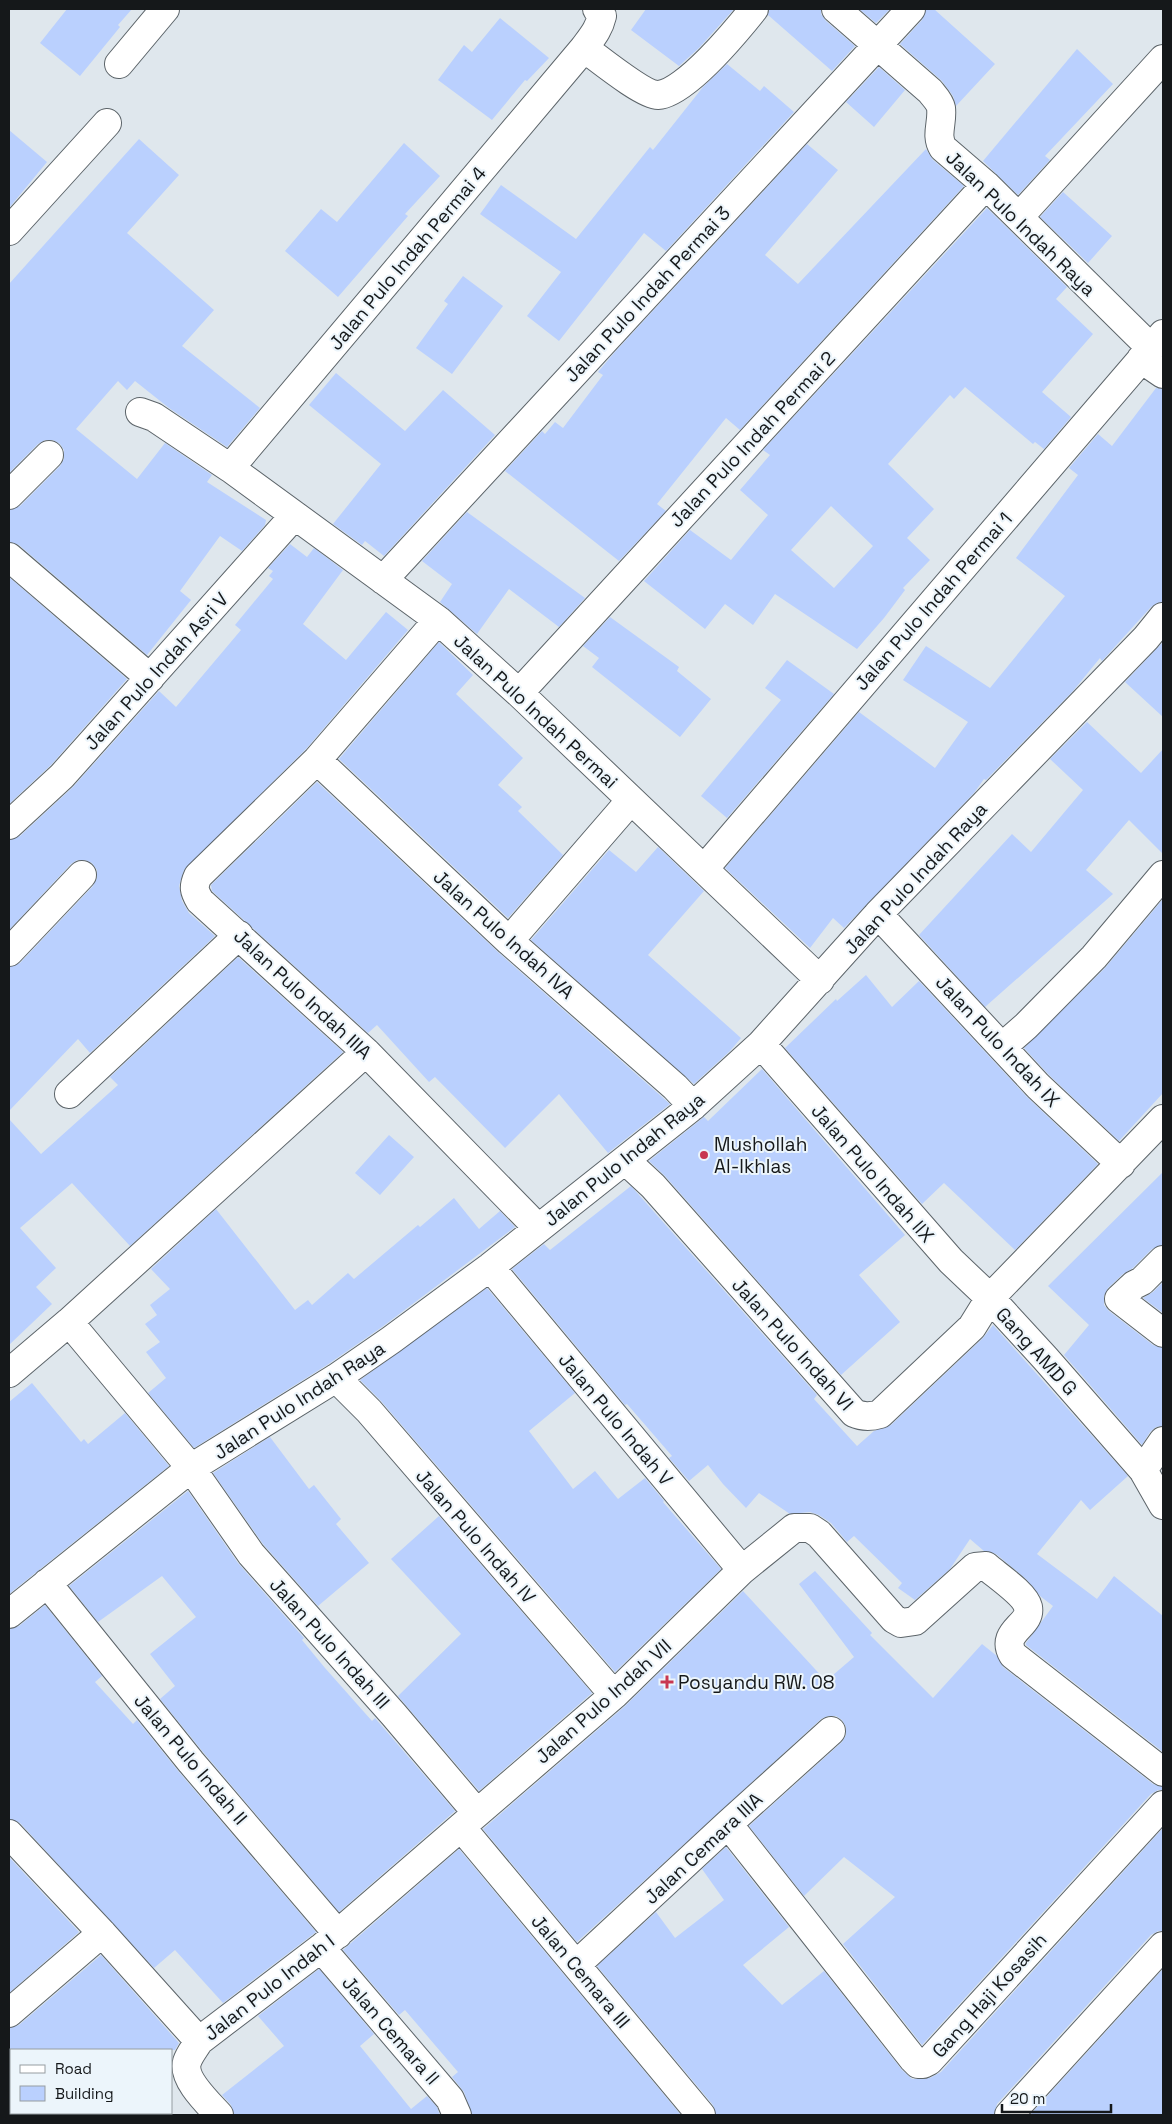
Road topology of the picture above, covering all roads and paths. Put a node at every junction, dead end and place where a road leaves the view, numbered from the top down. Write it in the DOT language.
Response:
graph roads {
  1 [pos="165,9"];
  2 [pos="597,9"];
  3 [pos="754,9"];
  4 [pos="836,9"];
  5 [pos="911,9"];
  6 [pos="878,44"];
  7 [pos="584,48"];
  8 [pos="1163,59"];
  9 [pos="119,64"];
  10 [pos="107,124"];
  11 [pos="986,185"];
  12 [pos="1018,217"];
  13 [pos="9,231"];
  14 [pos="1151,347"];
  15 [pos="1163,374"];
  16 [pos="140,412"];
  17 [pos="49,455"];
  18 [pos="230,468"];
  19 [pos="9,494"];
  20 [pos="294,516"];
  21 [pos="9,557"];
  22 [pos="384,580"];
  23 [pos="1163,616"];
  24 [pos="438,620"];
  25 [pos="150,678"];
  26 [pos="519,693"];
  27 [pos="317,760"];
  28 [pos="631,800"];
  29 [pos="11,824"];
  30 [pos="704,869"];
  31 [pos="82,875"];
  32 [pos="1163,875"];
  33 [pos="878,914"];
  34 [pos="239,935"];
  35 [pos="509,941"];
  36 [pos="9,952"];
  37 [pos="820,980"];
  38 [pos="760,1044"];
  39 [pos="1002,1047"];
  40 [pos="366,1052"];
  41 [pos="69,1094"];
  42 [pos="692,1106"];
  43 [pos="1163,1119"];
  44 [pos="625,1160"];
  45 [pos="1121,1164"];
  46 [pos="538,1228"];
  47 [pos="1163,1260"];
  48 [pos="490,1267"];
  49 [pos="990,1298"];
  50 [pos="69,1322"];
  51 [pos="1163,1333"];
  52 [pos="9,1373"];
  53 [pos="336,1378"];
  54 [pos="1163,1441"];
  55 [pos="192,1468"];
  56 [pos="1143,1470"];
  57 [pos="1163,1505"];
  58 [pos="742,1570"];
  59 [pos="47,1583"];
  60 [pos="9,1614"];
  61 [pos="614,1695"];
  62 [pos="831,1731"];
  63 [pos="1163,1772"];
  64 [pos="1163,1805"];
  65 [pos="469,1820"];
  66 [pos="728,1824"];
  67 [pos="9,1834"];
  68 [pos="102,1933"];
  69 [pos="329,1941"];
  70 [pos="1163,1946"];
  71 [pos="576,1965"];
  72 [pos="9,2013"];
  73 [pos="198,2041"];
  74 [pos="219,2115"];
  75 [pos="457,2115"];
  76 [pos="701,2115"];
  77 [pos="1009,2115"];
  1 -- 9 [label="street"];
  2 -- 7 [label="street, Jalan Pulo Indah Permai 4"];
  3 -- 7 [label="street"];
  4 -- 6 [label="street, Jalan Pulo Indah Raya"];
  5 -- 6 [label="street, Jalan Pulo Indah Permai 3"];
  6 -- 11 [label="street, Jalan Pulo Indah Raya"];
  6 -- 22 [label="street, Jalan Pulo Indah Permai 3"];
  7 -- 18 [label="street, Jalan Pulo Indah Permai 4"];
  8 -- 12 [label="street"];
  10 -- 13 [label="street"];
  11 -- 12 [label="street, Jalan Pulo Indah Raya"];
  11 -- 26 [label="street, Jalan Pulo Indah Permai 2"];
  12 -- 14 [label="street, Jalan Pulo Indah Raya"];
  14 -- 15 [label="street, Jalan Pulo Indah Raya"];
  14 -- 30 [label="street, Jalan Pulo Indah Permai 1"];
  16 -- 18 [label="street, Jalan Pulo Indah Permai"];
  17 -- 19 [label="street"];
  18 -- 20 [label="street, Jalan Pulo Indah Permai"];
  20 -- 22 [label="street, Jalan Pulo Indah Permai"];
  20 -- 25 [label="street, Jalan Pulo Indah Asri V"];
  21 -- 25 [label="street"];
  22 -- 24 [label="street, Jalan Pulo Indah Permai"];
  23 -- 33 [label="street, Jalan Pulo Indah Raya"];
  24 -- 26 [label="street, Jalan Pulo Indah Permai"];
  24 -- 27 [label="street"];
  25 -- 29 [label="street, Jalan Pulo Indah Asri V"];
  26 -- 28 [label="street, Jalan Pulo Indah Permai"];
  27 -- 34 [label="street, Jalan Pulo Indah IIIA"];
  27 -- 35 [label="street, Jalan Pulo Indah IVA"];
  28 -- 30 [label="street, Jalan Pulo Indah Permai"];
  28 -- 35 [label="street"];
  30 -- 37 [label="street, Jalan Pulo Indah Permai"];
  31 -- 36 [label="street"];
  32 -- 39 [label="street"];
  33 -- 37 [label="street, Jalan Pulo Indah Raya"];
  33 -- 39 [label="street, Jalan Pulo Indah IX"];
  34 -- 40 [label="street, Jalan Pulo Indah IIIA"];
  34 -- 41 [label="street"];
  35 -- 42 [label="street, Jalan Pulo Indah IVA"];
  37 -- 38 [label="street, Jalan Pulo Indah Raya"];
  38 -- 42 [label="street, Jalan Pulo Indah Raya"];
  38 -- 49 [label="street, Jalan Pulo Indah IIX"];
  39 -- 45 [label="street, Jalan Pulo Indah IX"];
  40 -- 46 [label="street, Jalan Pulo Indah IIIA"];
  40 -- 50 [label="street"];
  42 -- 44 [label="street, Jalan Pulo Indah Raya"];
  43 -- 45 [label="street, Gang AMD G"];
  44 -- 46 [label="street, Jalan Pulo Indah Raya"];
  44 -- 49 [label="street, Jalan Pulo Indah VI"];
  45 -- 49 [label="street, Gang AMD G"];
  46 -- 48 [label="street, Jalan Pulo Indah Raya"];
  47 -- 51 [label="street"];
  48 -- 53 [label="street, Jalan Pulo Indah Raya"];
  48 -- 58 [label="street, Jalan Pulo Indah V"];
  49 -- 56 [label="street, Gang AMD G"];
  50 -- 52 [label="street"];
  50 -- 55 [label="street, Jalan Pulo Indah III"];
  53 -- 55 [label="street, Jalan Pulo Indah Raya"];
  53 -- 61 [label="street, Jalan Pulo Indah IV"];
  54 -- 56 [label="street"];
  55 -- 59 [label="street, Jalan Pulo Indah Raya"];
  55 -- 65 [label="street, Jalan Pulo Indah III"];
  56 -- 57 [label="street, Gang AMD G"];
  58 -- 61 [label="street, Jalan Pulo Indah VII"];
  58 -- 63 [label="street"];
  59 -- 60 [label="street, Jalan Pulo Indah Raya"];
  59 -- 69 [label="street, Jalan Pulo Indah II"];
  61 -- 65 [label="street, Jalan Pulo Indah VII"];
  62 -- 66 [label="street, Jalan Cemara IIIA"];
  64 -- 66 [label="street, Gang Haji Kosasih"];
  65 -- 69 [label="street, Jalan Pulo Indah I"];
  65 -- 71 [label="street, Jalan Cemara III"];
  66 -- 71 [label="street, Jalan Cemara IIIA"];
  67 -- 68 [label="street, Jalan Pulo Indah I"];
  68 -- 72 [label="street"];
  68 -- 73 [label="street, Jalan Pulo Indah I"];
  69 -- 73 [label="street, Jalan Pulo Indah I"];
  69 -- 75 [label="street, Jalan Cemara II"];
  70 -- 77 [label="street"];
  71 -- 76 [label="street, Jalan Cemara III"];
  73 -- 74 [label="street"];
}
